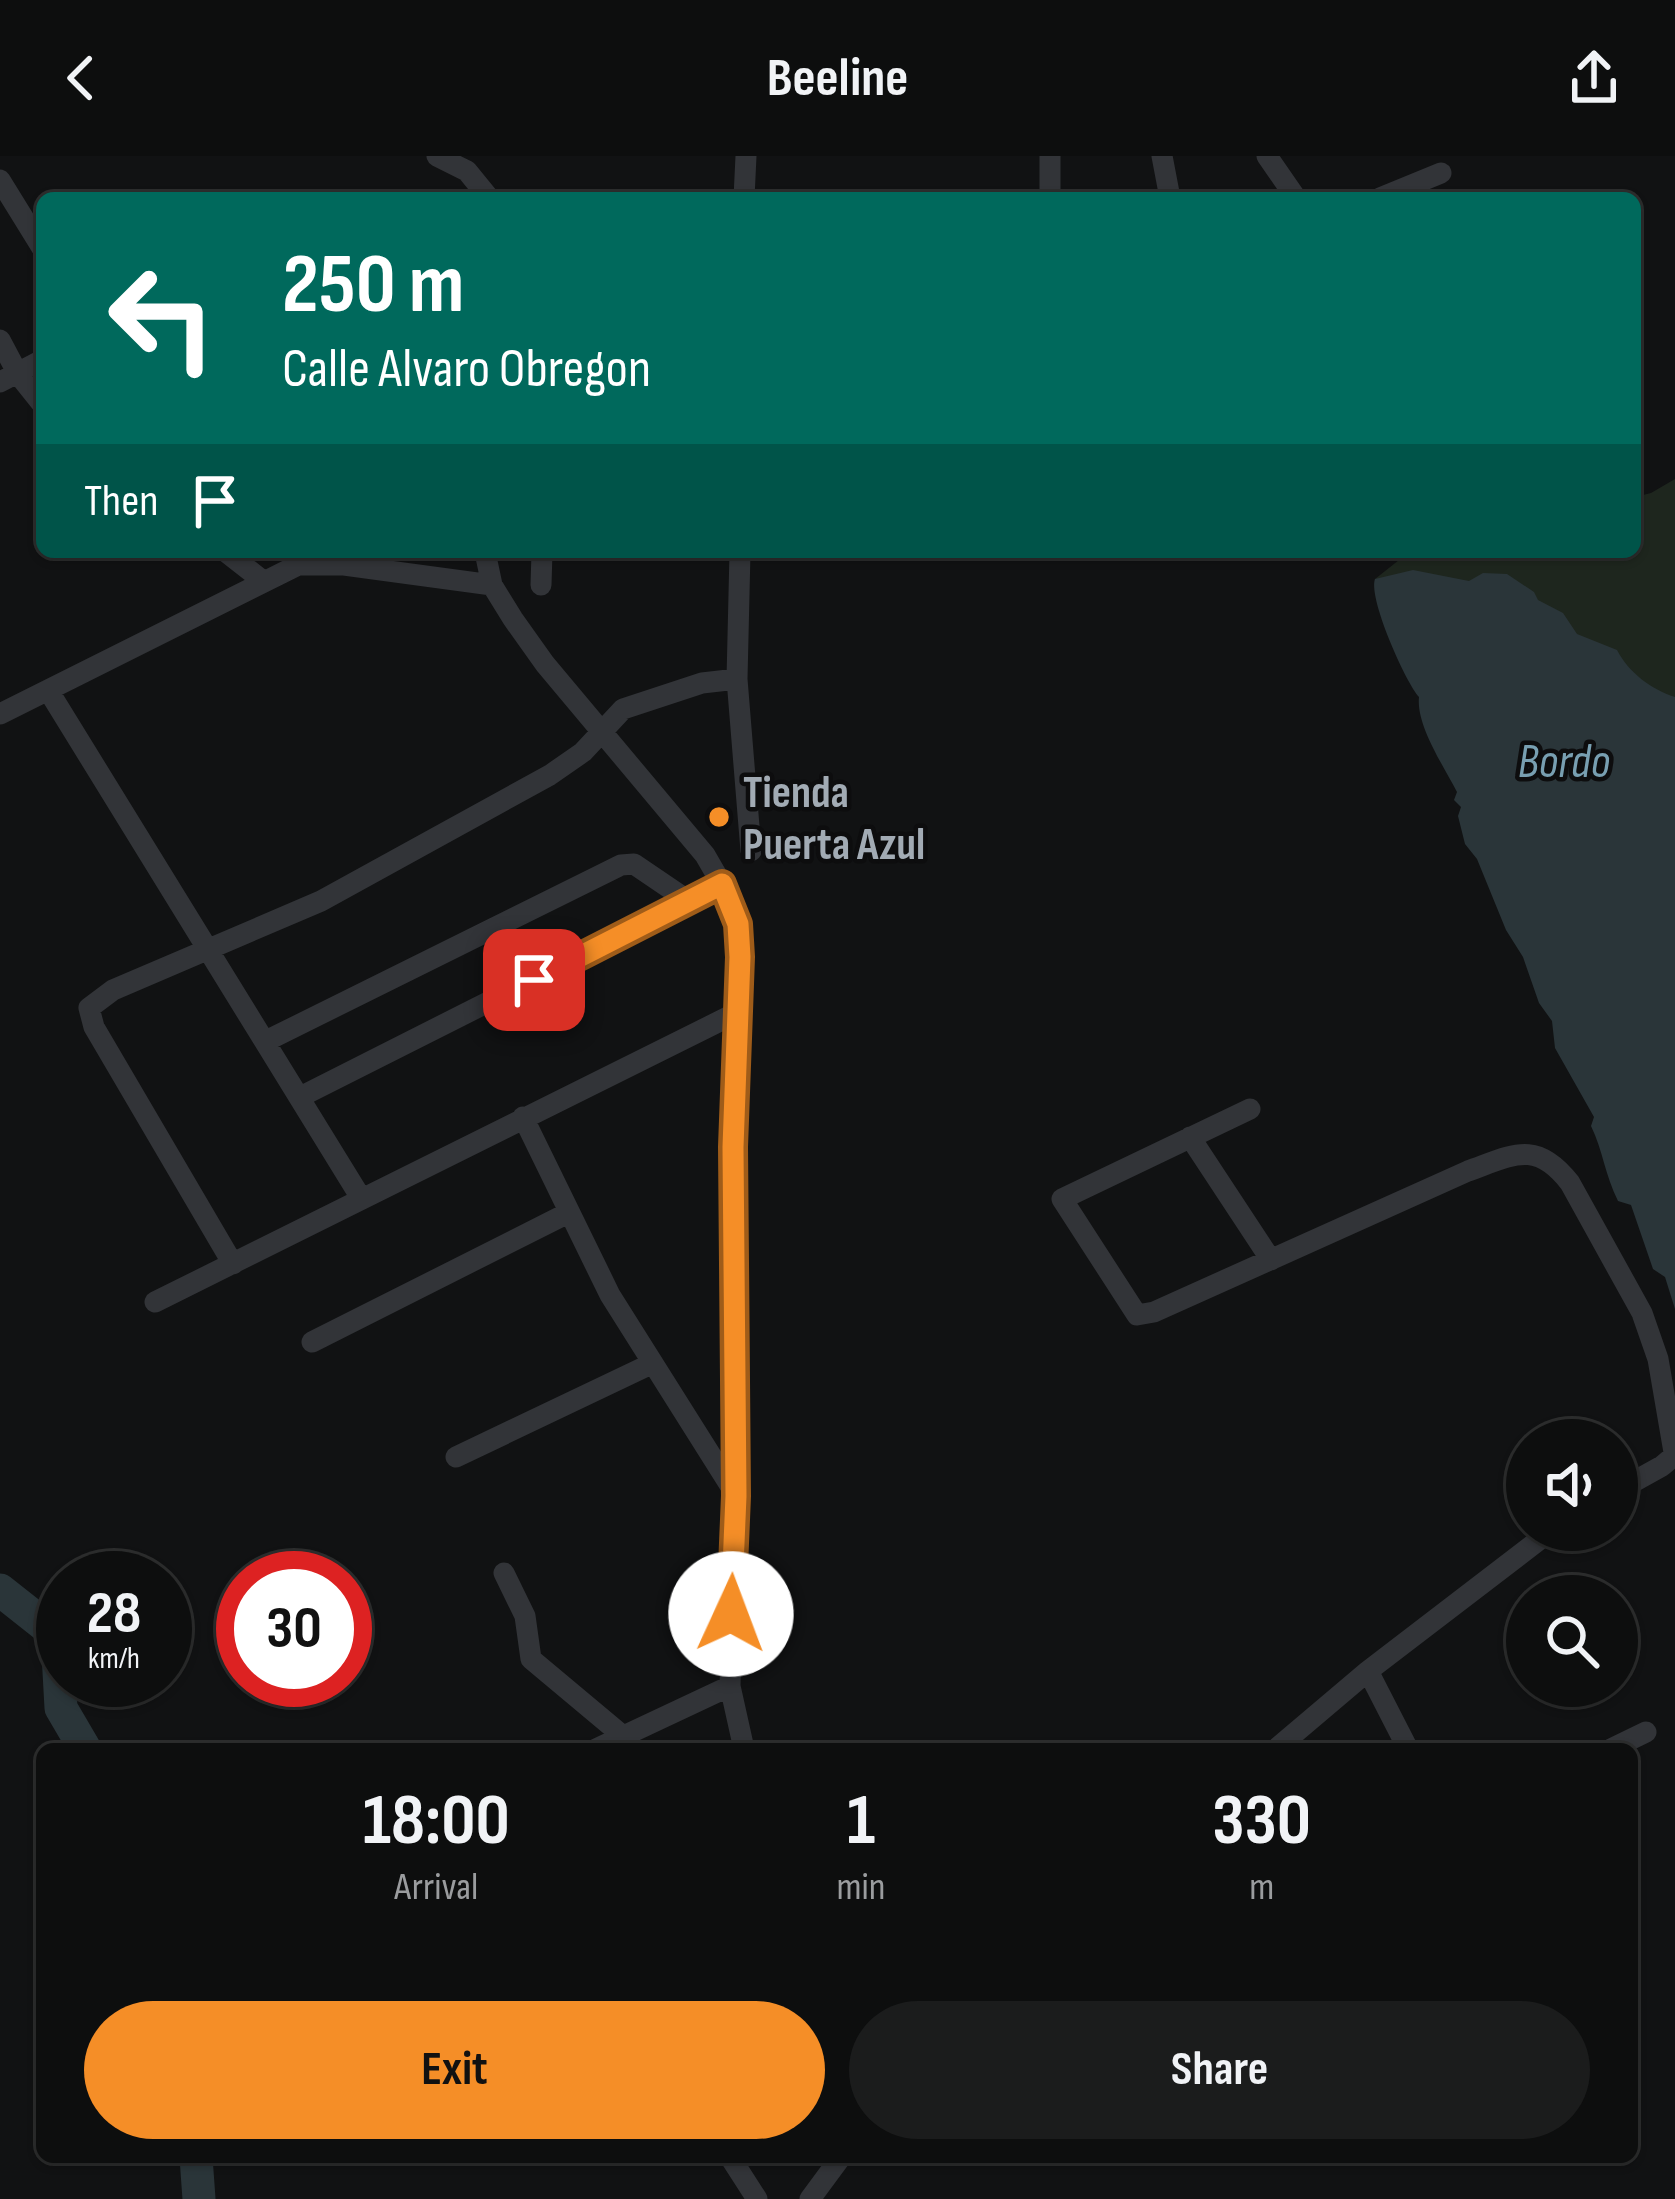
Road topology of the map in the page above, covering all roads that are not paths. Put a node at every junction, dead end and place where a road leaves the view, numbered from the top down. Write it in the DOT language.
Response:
graph roads {
  1 [pos="444,156"];
  2 [pos="746,156"];
  3 [pos="1050,156"];
  4 [pos="1162,156"];
  5 [pos="1267,156"];
  6 [pos="1441,173"];
  7 [pos="0,180"];
  8 [pos="484,192"];
  9 [pos="744,192"];
  10 [pos="1050,192"];
  11 [pos="1169,192"];
  12 [pos="1292,192"];
  13 [pos="1407,192"];
  14 [pos="36,238"];
  15 [pos="0,340"];
  16 [pos="36,363"];
  17 [pos="9,378"];
  18 [pos="36,399"];
  19 [pos="234,558"];
  20 [pos="305,558"];
  21 [pos="314,558"];
  22 [pos="486,558"];
  23 [pos="542,558"];
  24 [pos="740,558"];
  25 [pos="263,581"];
  26 [pos="492,585"];
  27 [pos="541,585"];
  28 [pos="736,679"];
  29 [pos="48,690"];
  30 [pos="0,714"];
  31 [pos="601,730"];
  32 [pos="751,851"];
  33 [pos="722,884"];
  34 [pos="690,902"];
  35 [pos="209,947"];
  36 [pos="740,1011"];
  37 [pos="266,1041"];
  38 [pos="300,1096"];
  39 [pos="1250,1109"];
  40 [pos="523,1117"];
  41 [pos="1190,1137"];
  42 [pos="362,1198"];
  43 [pos="568,1214"];
  44 [pos="1271,1259"];
  45 [pos="233,1264"];
  46 [pos="155,1302"];
  47 [pos="312,1342"];
  48 [pos="651,1364"];
  49 [pos="1675,1456"];
  50 [pos="456,1457"];
  51 [pos="1638,1478"];
  52 [pos="736,1496"];
  53 [pos="1525,1551"];
  54 [pos="504,1573"];
  55 [pos="1368,1672"];
  56 [pos="730,1686"];
  57 [pos="1646,1732"];
  58 [pos="623,1736"];
  59 [pos="608,1743"];
  60 [pos="743,1743"];
  61 [pos="1283,1743"];
  62 [pos="1405,1743"];
  63 [pos="1623,1743"];
  64 [pos="734,2163"];
  65 [pos="837,2163"];
  66 [pos="757,2199"];
  67 [pos="810,2199"];
  1 -- 8 [label="street"];
  2 -- 9 [label="street"];
  3 -- 10 [label="street"];
  4 -- 11 [label="street"];
  5 -- 12 [label="street"];
  6 -- 13 [label="street"];
  7 -- 14 [label="street"];
  15 -- 17 [label="street"];
  16 -- 17 [label="street"];
  17 -- 18 [label="street"];
  19 -- 25 [label="street"];
  20 -- 25 [label="street"];
  21 -- 26 [label="street"];
  22 -- 26 [label="street"];
  23 -- 27 [label="street"];
  24 -- 28 [label="street"];
  25 -- 29 [label="street"];
  26 -- 31 [label="street"];
  28 -- 31 [label="street"];
  28 -- 32 [label="street"];
  29 -- 30 [label="street"];
  29 -- 35 [label="street"];
  31 -- 33 [label="street"];
  31 -- 35 [label="street"];
  33 -- 34 [label="street"];
  33 -- 36 [label="street"];
  34 -- 37 [label="street"];
  34 -- 38 [label="street"];
  35 -- 37 [label="street"];
  35 -- 45 [label="street"];
  36 -- 40 [label="street"];
  36 -- 52 [label="street"];
  37 -- 38 [label="street"];
  38 -- 42 [label="street"];
  39 -- 41 [label="street"];
  40 -- 42 [label="street"];
  40 -- 43 [label="street"];
  41 -- 44 [label="street"];
  41 -- 44 [label="street"];
  42 -- 45 [label="street"];
  43 -- 47 [label="street"];
  43 -- 48 [label="street"];
  44 -- 49 [label="street"];
  45 -- 46 [label="street"];
  48 -- 50 [label="street"];
  48 -- 52 [label="street"];
  49 -- 51 [label="street"];
  52 -- 56 [label="street"];
  53 -- 55 [label="street"];
  54 -- 58 [label="street"];
  55 -- 61 [label="street"];
  55 -- 62 [label="street"];
  56 -- 58 [label="street"];
  56 -- 60 [label="street"];
  57 -- 63 [label="street"];
  58 -- 59 [label="street"];
  64 -- 66 [label="street"];
  65 -- 67 [label="street"];
}
